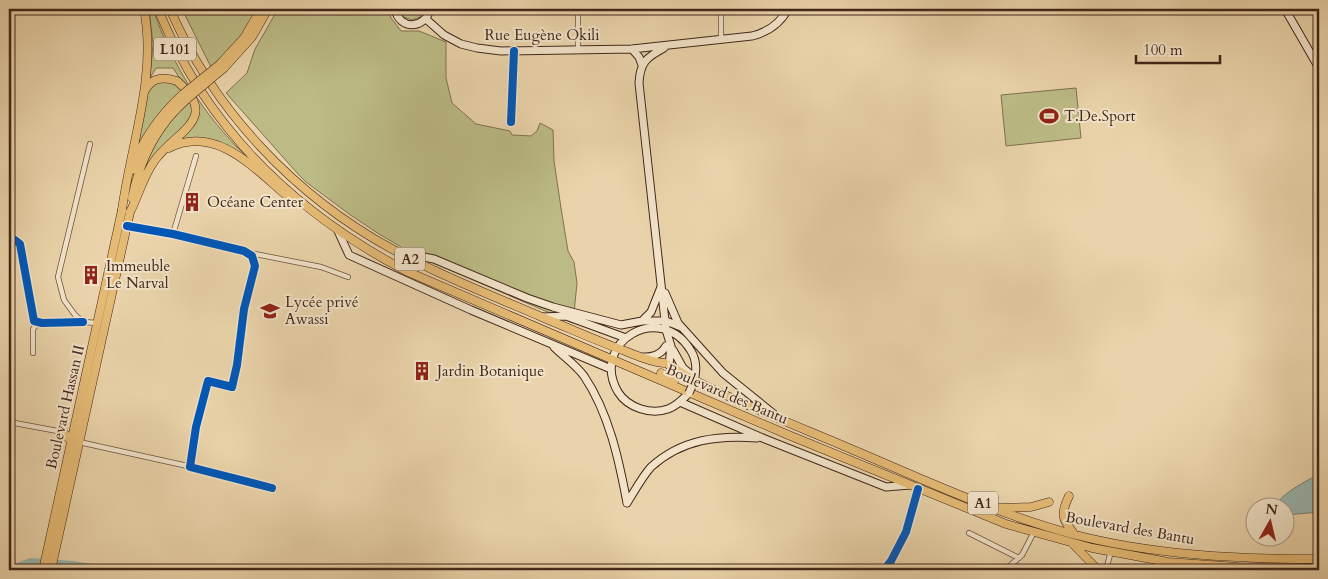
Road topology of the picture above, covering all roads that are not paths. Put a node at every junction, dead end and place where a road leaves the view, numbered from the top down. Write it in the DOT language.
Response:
graph roads {
  1 [pos="144,9"];
  2 [pos="158,9"];
  3 [pos="170,9"];
  4 [pos="176,9"];
  5 [pos="395,9"];
  6 [pos="430,9"];
  7 [pos="578,9"];
  8 [pos="721,9"];
  9 [pos="788,9"];
  10 [pos="1285,9"];
  11 [pos="267,10"];
  12 [pos="426,19"];
  13 [pos="721,40"];
  14 [pos="188,45"];
  15 [pos="666,46"];
  16 [pos="632,48"];
  17 [pos="578,50"];
  18 [pos="514,51"];
  19 [pos="642,65"];
  20 [pos="1319,68"];
  21 [pos="197,86"];
  22 [pos="144,94"];
  23 [pos="511,122"];
  24 [pos="90,144"];
  25 [pos="162,153"];
  26 [pos="196,156"];
  27 [pos="126,211"];
  28 [pos="329,224"];
  29 [pos="127,226"];
  30 [pos="338,231"];
  31 [pos="173,234"];
  32 [pos="9,240"];
  33 [pos="249,253"];
  34 [pos="399,253"];
  35 [pos="348,277"];
  36 [pos="662,287"];
  37 [pos="542,317"];
  38 [pos="642,321"];
  39 [pos="666,321"];
  40 [pos="83,322"];
  41 [pos="38,323"];
  42 [pos="98,324"];
  43 [pos="684,328"];
  44 [pos="667,332"];
  45 [pos="626,338"];
  46 [pos="550,343"];
  47 [pos="668,346"];
  48 [pos="617,348"];
  49 [pos="34,354"];
  50 [pos="639,357"];
  51 [pos="613,358"];
  52 [pos="667,364"];
  53 [pos="611,369"];
  54 [pos="663,374"];
  55 [pos="692,386"];
  56 [pos="678,388"];
  57 [pos="714,390"];
  58 [pos="680,402"];
  59 [pos="777,417"];
  60 [pos="9,422"];
  61 [pos="74,427"];
  62 [pos="771,427"];
  63 [pos="63,432"];
  64 [pos="765,439"];
  65 [pos="75,442"];
  66 [pos="191,467"];
  67 [pos="910,485"];
  68 [pos="272,488"];
  69 [pos="918,489"];
  70 [pos="1069,496"];
  71 [pos="1049,502"];
  72 [pos="996,508"];
  73 [pos="1034,532"];
  74 [pos="969,533"];
  75 [pos="1074,534"];
  76 [pos="1072,543"];
  77 [pos="51,551"];
  78 [pos="1111,552"];
  79 [pos="1019,558"];
  80 [pos="1319,559"];
  81 [pos="1319,568"];
  82 [pos="1238,569"];
  83 [pos="44,570"];
  84 [pos="51,570"];
  85 [pos="884,570"];
  86 [pos="1005,570"];
  87 [pos="1098,570"];
  88 [pos="1106,570"];
  1 -- 22 [label="main road"];
  2 -- 21 [label="main road, L101"];
  3 -- 14 [label="main road"];
  4 -- 14 [label="main road"];
  5 -- 12 [label="main road"];
  6 -- 12 [label="main road"];
  7 -- 17 [label="street"];
  8 -- 13 [label="street"];
  9 -- 13 [label="main road, Rue Eugène Okili"];
  10 -- 20 [label="main road"];
  11 -- 27 [label="main road, bridge"];
  12 -- 18 [label="main road, Rue Eugène Okili"];
  13 -- 15 [label="main road, Rue Eugène Okili"];
  14 -- 34 [label="main road, Boulevard des Bantu / A2"];
  15 -- 16 [label="main road, Rue Eugène Okili"];
  15 -- 19 [label="main road"];
  16 -- 17 [label="main road, Rue Eugène Okili"];
  16 -- 19 [label="main road"];
  17 -- 18 [label="main road, Rue Eugène Okili"];
  18 -- 23 [label="street"];
  19 -- 36 [label="main road"];
  21 -- 28 [label="main road, Boulevard des Bantu / A2"];
  22 -- 25 [label="main road"];
  22 -- 27 [label="main road"];
  24 -- 40 [label="street"];
  25 -- 27 [label="main road"];
  25 -- 28 [label="main road"];
  26 -- 31 [label="street"];
  27 -- 29 [label="main road, Boulevard Hassan II"];
  27 -- 42 [label="main road, Boulevard Hassan II"];
  28 -- 30 [label="main road, Boulevard des Bantu / A2"];
  29 -- 31 [label="street"];
  29 -- 65 [label="main road, Boulevard Hassan II"];
  30 -- 46 [label="main road"];
  30 -- 51 [label="main road, Boulevard des Bantu / A2"];
  31 -- 33 [label="street"];
  32 -- 41 [label="street"];
  33 -- 35 [label="street"];
  33 -- 66 [label="street"];
  34 -- 37 [label="main road, Boulevard des Bantu / A2"];
  34 -- 38 [label="main road"];
  36 -- 38 [label="main road"];
  36 -- 39 [label="main road"];
  36 -- 43 [label="main road"];
  37 -- 45 [label="main road"];
  37 -- 48 [label="main road, Boulevard des Bantu / A2"];
  38 -- 39 [label="main road"];
  39 -- 43 [label="main road"];
  39 -- 44 [label="main road"];
  40 -- 41 [label="street"];
  40 -- 42 [label="street"];
  41 -- 49 [label="street"];
  42 -- 61 [label="main road, Boulevard Hassan II"];
  43 -- 59 [label="main road"];
  44 -- 45 [label="main road"];
  44 -- 47 [label="main road"];
  44 -- 55 [label="main road"];
  45 -- 48 [label="main road"];
  46 -- 53 [label="main road"];
  46 -- 64 [label="main road"];
  47 -- 50 [label="main road"];
  47 -- 52 [label="main road"];
  47 -- 57 [label="main road"];
  48 -- 50 [label="main road, Boulevard des Bantu / A2"];
  48 -- 51 [label="main road"];
  50 -- 52 [label="main road, Boulevard des Bantu / A2"];
  51 -- 53 [label="main road"];
  51 -- 54 [label="main road"];
  51 -- 56 [label="main road, Boulevard des Bantu / A2"];
  52 -- 54 [label="main road"];
  52 -- 55 [label="main road, Boulevard des Bantu / A1"];
  53 -- 58 [label="main road"];
  54 -- 62 [label="main road"];
  55 -- 56 [label="main road, Boulevard des Bantu / A1"];
  55 -- 57 [label="main road, Boulevard des Bantu / A1"];
  55 -- 58 [label="main road"];
  55 -- 62 [label="main road, Boulevard des Bantu / A1"];
  57 -- 59 [label="main road, Boulevard des Bantu / A1"];
  58 -- 64 [label="main road"];
  59 -- 72 [label="main road, Boulevard des Bantu / A1"];
  60 -- 63 [label="street"];
  61 -- 63 [label="main road"];
  61 -- 65 [label="main road, Boulevard Hassan II"];
  62 -- 67 [label="main road, Boulevard des Bantu / A1"];
  63 -- 65 [label="main road"];
  64 -- 67 [label="main road"];
  65 -- 66 [label="street"];
  65 -- 77 [label="main road, Boulevard Hassan II"];
  66 -- 68 [label="street"];
  67 -- 69 [label="main road, Boulevard des Bantu / A1"];
  69 -- 73 [label="main road, Boulevard des Bantu / A1"];
  69 -- 85 [label="street"];
  70 -- 75 [label="main road"];
  71 -- 72 [label="main road"];
  72 -- 75 [label="main road, Boulevard des Bantu / A1"];
  73 -- 76 [label="main road, Boulevard des Bantu / A1"];
  73 -- 79 [label="street"];
  74 -- 79 [label="street"];
  75 -- 80 [label="main road, Boulevard des Bantu / A1"];
  76 -- 78 [label="main road, Boulevard des Bantu / A1"];
  76 -- 87 [label="main road"];
  77 -- 83 [label="main road"];
  77 -- 84 [label="main road"];
  78 -- 82 [label="main road, Boulevard des Bantu / A1"];
  78 -- 88 [label="street"];
  79 -- 86 [label="street"];
  81 -- 82 [label="main road, Boulevard des Bantu / A1"];
}
